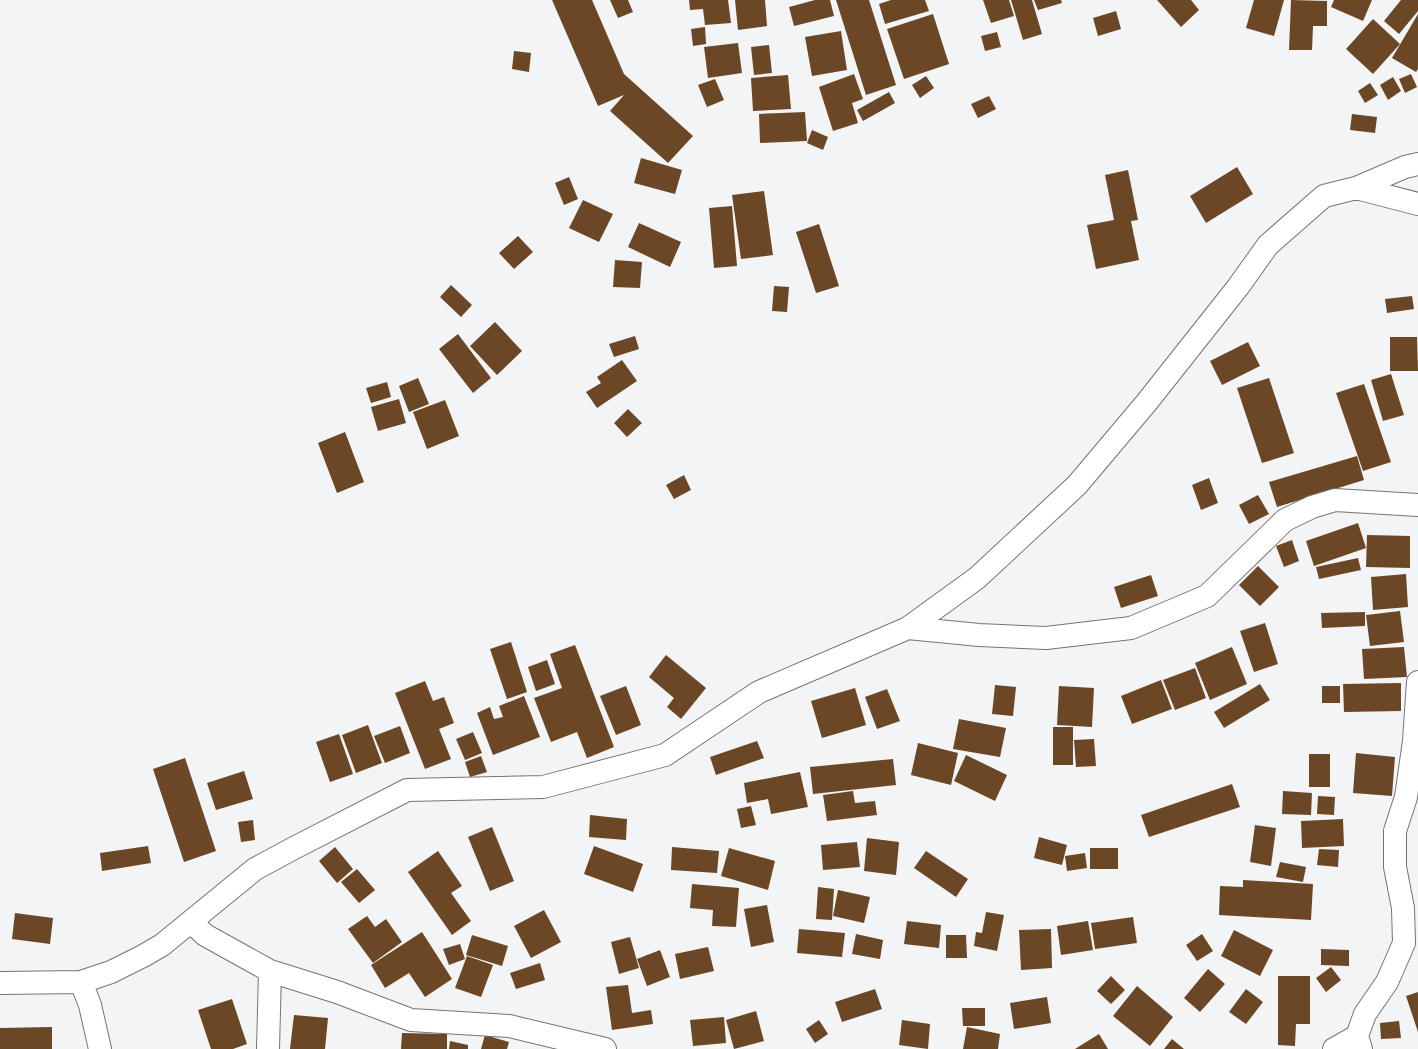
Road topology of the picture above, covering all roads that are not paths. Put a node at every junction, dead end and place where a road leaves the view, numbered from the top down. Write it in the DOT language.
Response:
graph roads {
  1 [pos="1418,164"];
  2 [pos="1356,188"];
  3 [pos="1418,204"];
  4 [pos="1418,505"];
  5 [pos="908,628"];
  6 [pos="1418,682"];
  7 [pos="191,922"];
  8 [pos="270,971"];
  9 [pos="81,982"];
  10 [pos="0,983"];
  11 [pos="1358,1043"];
  12 [pos="100,1049"];
  13 [pos="268,1049"];
  14 [pos="605,1049"];
  15 [pos="1334,1049"];
  1 -- 2 [label="street"];
  2 -- 3 [label="street"];
  2 -- 5 [label="street"];
  4 -- 5 [label="street"];
  5 -- 7 [label="street"];
  6 -- 11 [label="street"];
  7 -- 8 [label="street"];
  7 -- 9 [label="street"];
  8 -- 13 [label="street"];
  8 -- 14 [label="street"];
  9 -- 10 [label="street"];
  9 -- 12 [label="street"];
  11 -- 15 [label="street"];
}
